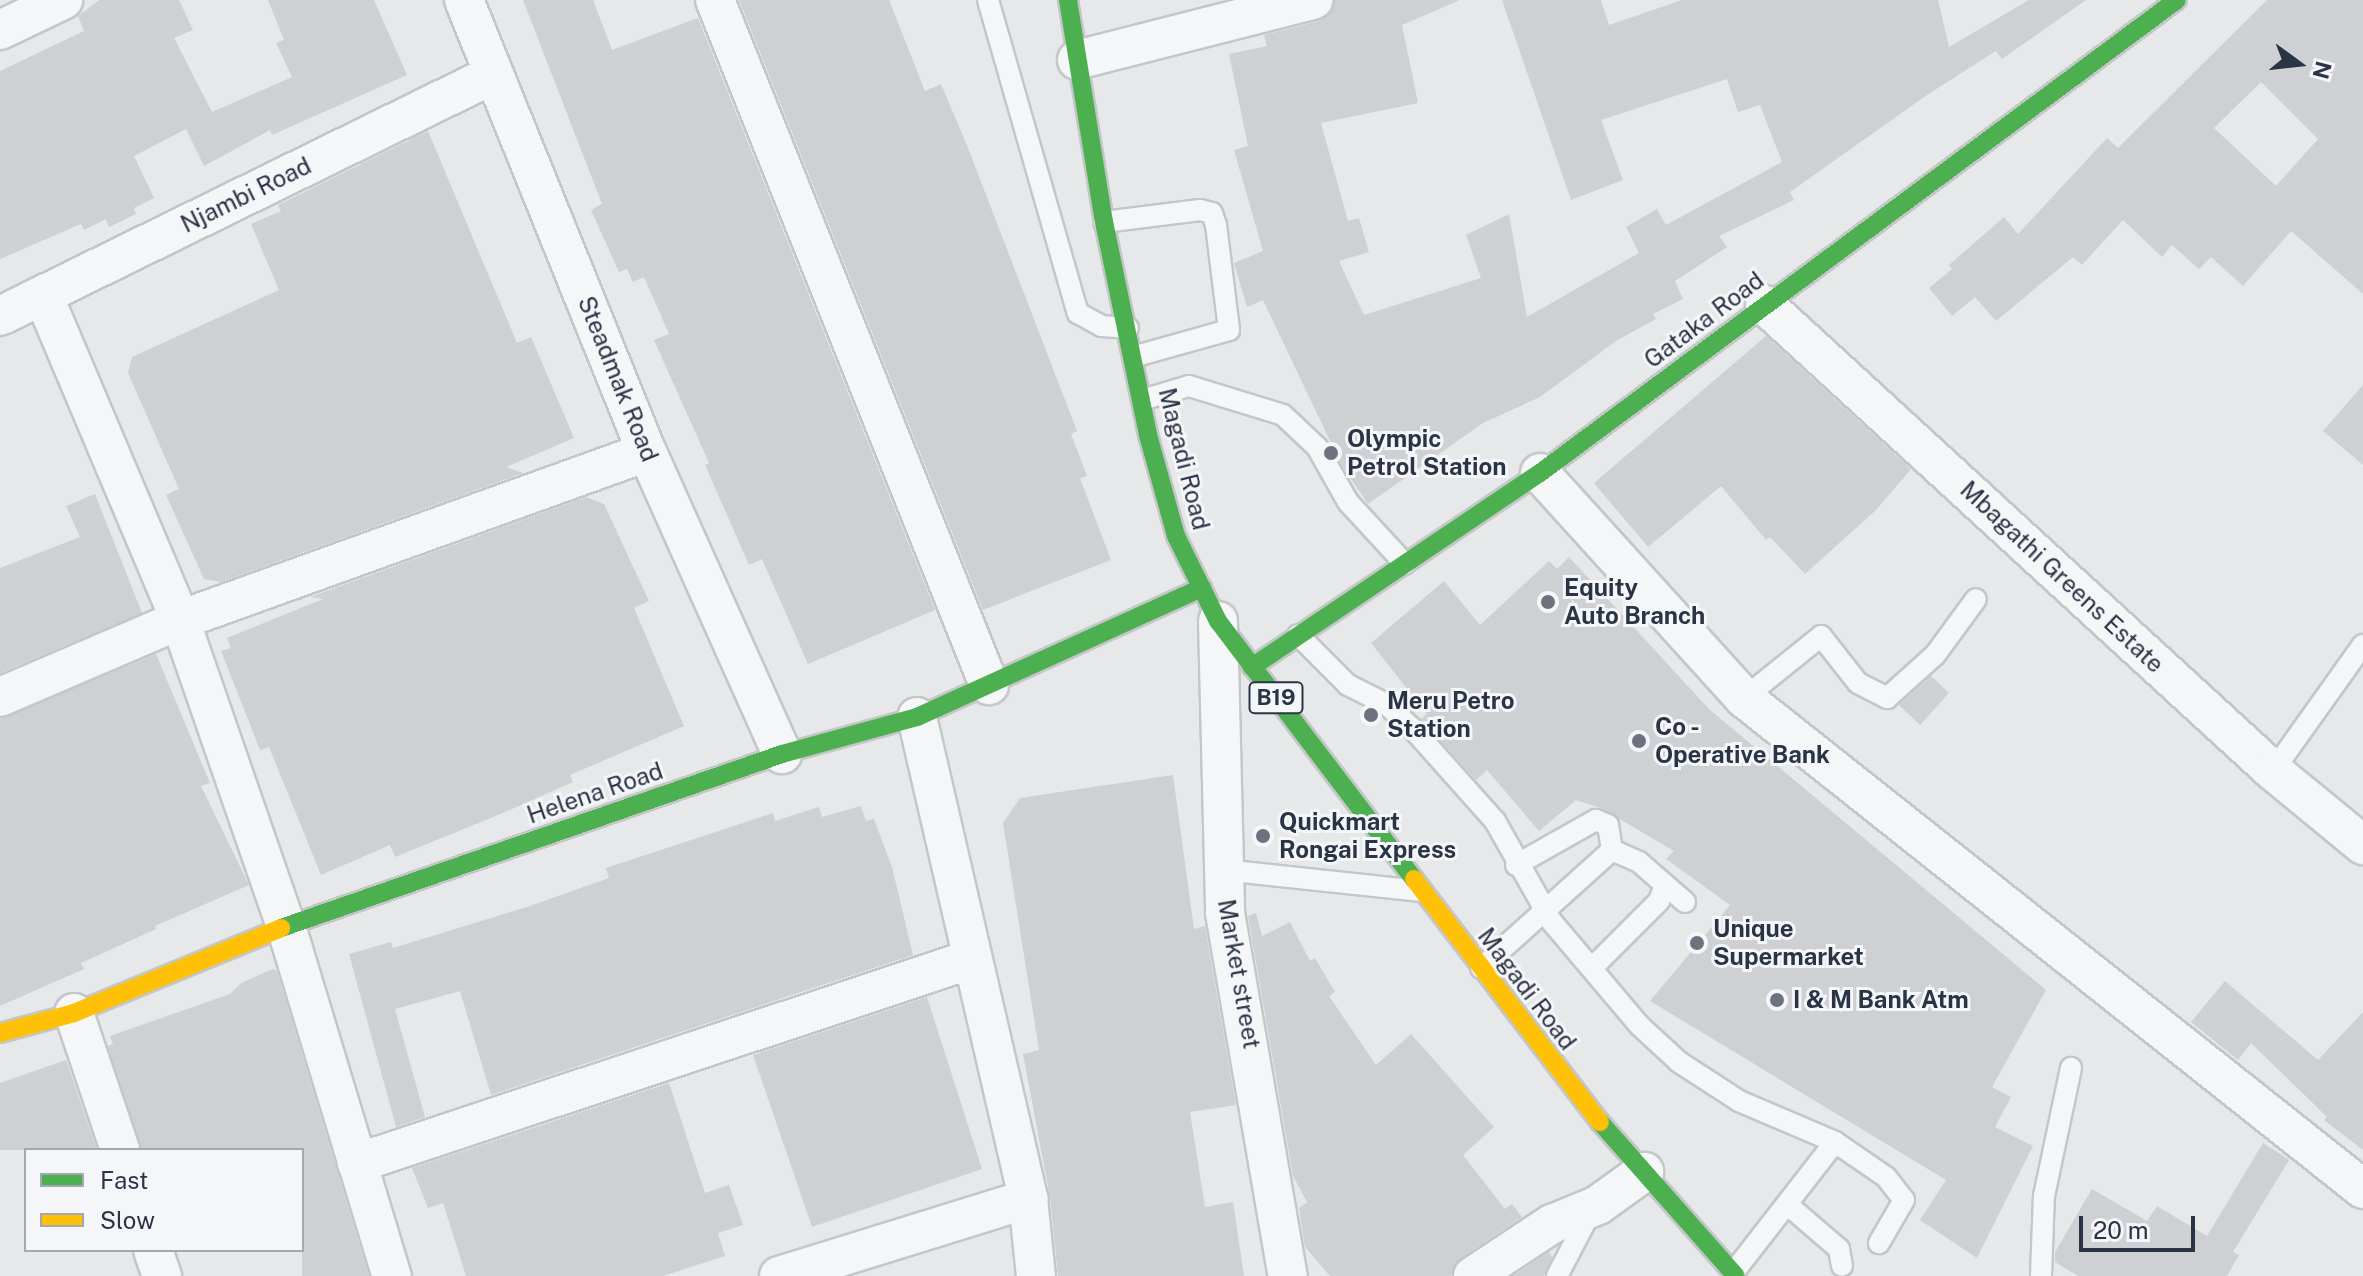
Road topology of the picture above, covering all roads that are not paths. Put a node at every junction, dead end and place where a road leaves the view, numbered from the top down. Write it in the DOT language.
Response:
graph roads {
  1 [pos="63,0"];
  2 [pos="464,0"];
  3 [pos="715,0"];
  4 [pos="988,0"];
  5 [pos="1068,0"];
  6 [pos="1313,0"];
  7 [pos="2177,0"];
  8 [pos="0,30"];
  9 [pos="1077,60"];
  10 [pos="492,75"];
  11 [pos="1104,222"];
  12 [pos="43,295"];
  13 [pos="1765,305"];
  14 [pos="0,316"];
  15 [pos="1128,328"];
  16 [pos="1136,356"];
  17 [pos="1142,400"];
  18 [pos="647,452"];
  19 [pos="1540,473"];
  20 [pos="1405,564"];
  21 [pos="1976,599"];
  22 [pos="1210,605"];
  23 [pos="180,620"];
  24 [pos="1298,635"];
  25 [pos="2363,645"];
  26 [pos="1252,667"];
  27 [pos="989,685"];
  28 [pos="0,697"];
  29 [pos="1744,698"];
  30 [pos="917,717"];
  31 [pos="782,754"];
  32 [pos="2273,771"];
  33 [pos="2363,845"];
  34 [pos="1612,850"];
  35 [pos="1516,865"];
  36 [pos="1224,870"];
  37 [pos="1665,885"];
  38 [pos="1422,892"];
  39 [pos="1685,902"];
  40 [pos="1546,913"];
  41 [pos="286,926"];
  42 [pos="972,959"];
  43 [pos="1594,966"];
  44 [pos="1481,968"];
  45 [pos="74,1013"];
  46 [pos="0,1033"];
  47 [pos="2071,1068"];
  48 [pos="1835,1142"];
  49 [pos="119,1148"];
  50 [pos="357,1163"];
  51 [pos="1644,1172"];
  52 [pos="2363,1189"];
  53 [pos="1028,1199"];
  54 [pos="1789,1206"];
  55 [pos="1593,1207"];
  56 [pos="1879,1243"];
  57 [pos="154,1252"];
  58 [pos="1842,1266"];
  59 [pos="1734,1274"];
  60 [pos="162,1276"];
  61 [pos="392,1276"];
  62 [pos="779,1276"];
  63 [pos="1036,1276"];
  64 [pos="1288,1276"];
  65 [pos="1473,1276"];
  66 [pos="1557,1276"];
  67 [pos="2041,1276"];
  1 -- 8 [label="street"];
  2 -- 10 [label="street, Steadmak Road"];
  3 -- 27 [label="street"];
  4 -- 15 [label="lane"];
  5 -- 9 [label="main road, Magadi Road / B19"];
  6 -- 9 [label="street"];
  7 -- 13 [label="main road, Gataka Road"];
  9 -- 11 [label="main road, Magadi Road / B19"];
  10 -- 12 [label="street, Njambi Road"];
  10 -- 18 [label="street, Steadmak Road"];
  11 -- 15 [label="main road, Magadi Road / B19"];
  11 -- 16 [label="lane"];
  12 -- 14 [label="street, Njambi Road"];
  12 -- 23 [label="street"];
  13 -- 19 [label="main road, Gataka Road"];
  13 -- 32 [label="street, Mbagathi Greens Estate"];
  15 -- 16 [label="main road, Magadi Road / B19"];
  16 -- 17 [label="main road, Magadi Road / B19"];
  17 -- 20 [label="lane"];
  17 -- 22 [label="main road, Magadi Road / B19"];
  18 -- 23 [label="street"];
  18 -- 31 [label="street, Steadmak Road"];
  19 -- 20 [label="main road, Gataka Road"];
  19 -- 29 [label="street"];
  20 -- 24 [label="main road, Gataka Road"];
  21 -- 29 [label="lane"];
  22 -- 26 [label="main road, Magadi Road / B19"];
  22 -- 27 [label="main road, Helena Road"];
  22 -- 36 [label="street, Market street"];
  23 -- 28 [label="street"];
  23 -- 41 [label="street"];
  24 -- 26 [label="main road, Gataka Road"];
  24 -- 35 [label="lane"];
  25 -- 32 [label="lane"];
  26 -- 38 [label="main road, Magadi Road / B19"];
  27 -- 30 [label="main road, Helena Road"];
  29 -- 52 [label="street"];
  30 -- 31 [label="main road, Helena Road"];
  30 -- 42 [label="street"];
  31 -- 41 [label="main road, Helena Road"];
  32 -- 33 [label="street, Mbagathi Greens Estate"];
  34 -- 35 [label="lane"];
  34 -- 37 [label="lane"];
  34 -- 40 [label="lane"];
  35 -- 40 [label="lane"];
  36 -- 38 [label="lane"];
  36 -- 64 [label="street, Market street"];
  37 -- 39 [label="lane"];
  37 -- 43 [label="lane"];
  38 -- 44 [label="main road, Magadi Road / B19"];
  40 -- 43 [label="lane"];
  40 -- 44 [label="lane"];
  41 -- 45 [label="main road, Helena Road"];
  41 -- 50 [label="street"];
  42 -- 50 [label="street"];
  42 -- 53 [label="street"];
  43 -- 48 [label="lane"];
  44 -- 51 [label="main road, Magadi Road / B19"];
  45 -- 46 [label="main road, Helena Road"];
  45 -- 49 [label="street"];
  47 -- 67 [label="lane"];
  48 -- 54 [label="lane"];
  48 -- 56 [label="lane"];
  50 -- 61 [label="street"];
  51 -- 55 [label="street"];
  51 -- 59 [label="main road, Magadi Road / B19"];
  53 -- 62 [label="street"];
  53 -- 63 [label="street"];
  54 -- 58 [label="lane"];
  54 -- 59 [label="lane"];
  55 -- 65 [label="street"];
  55 -- 66 [label="lane"];
  57 -- 60 [label="street"];
}
